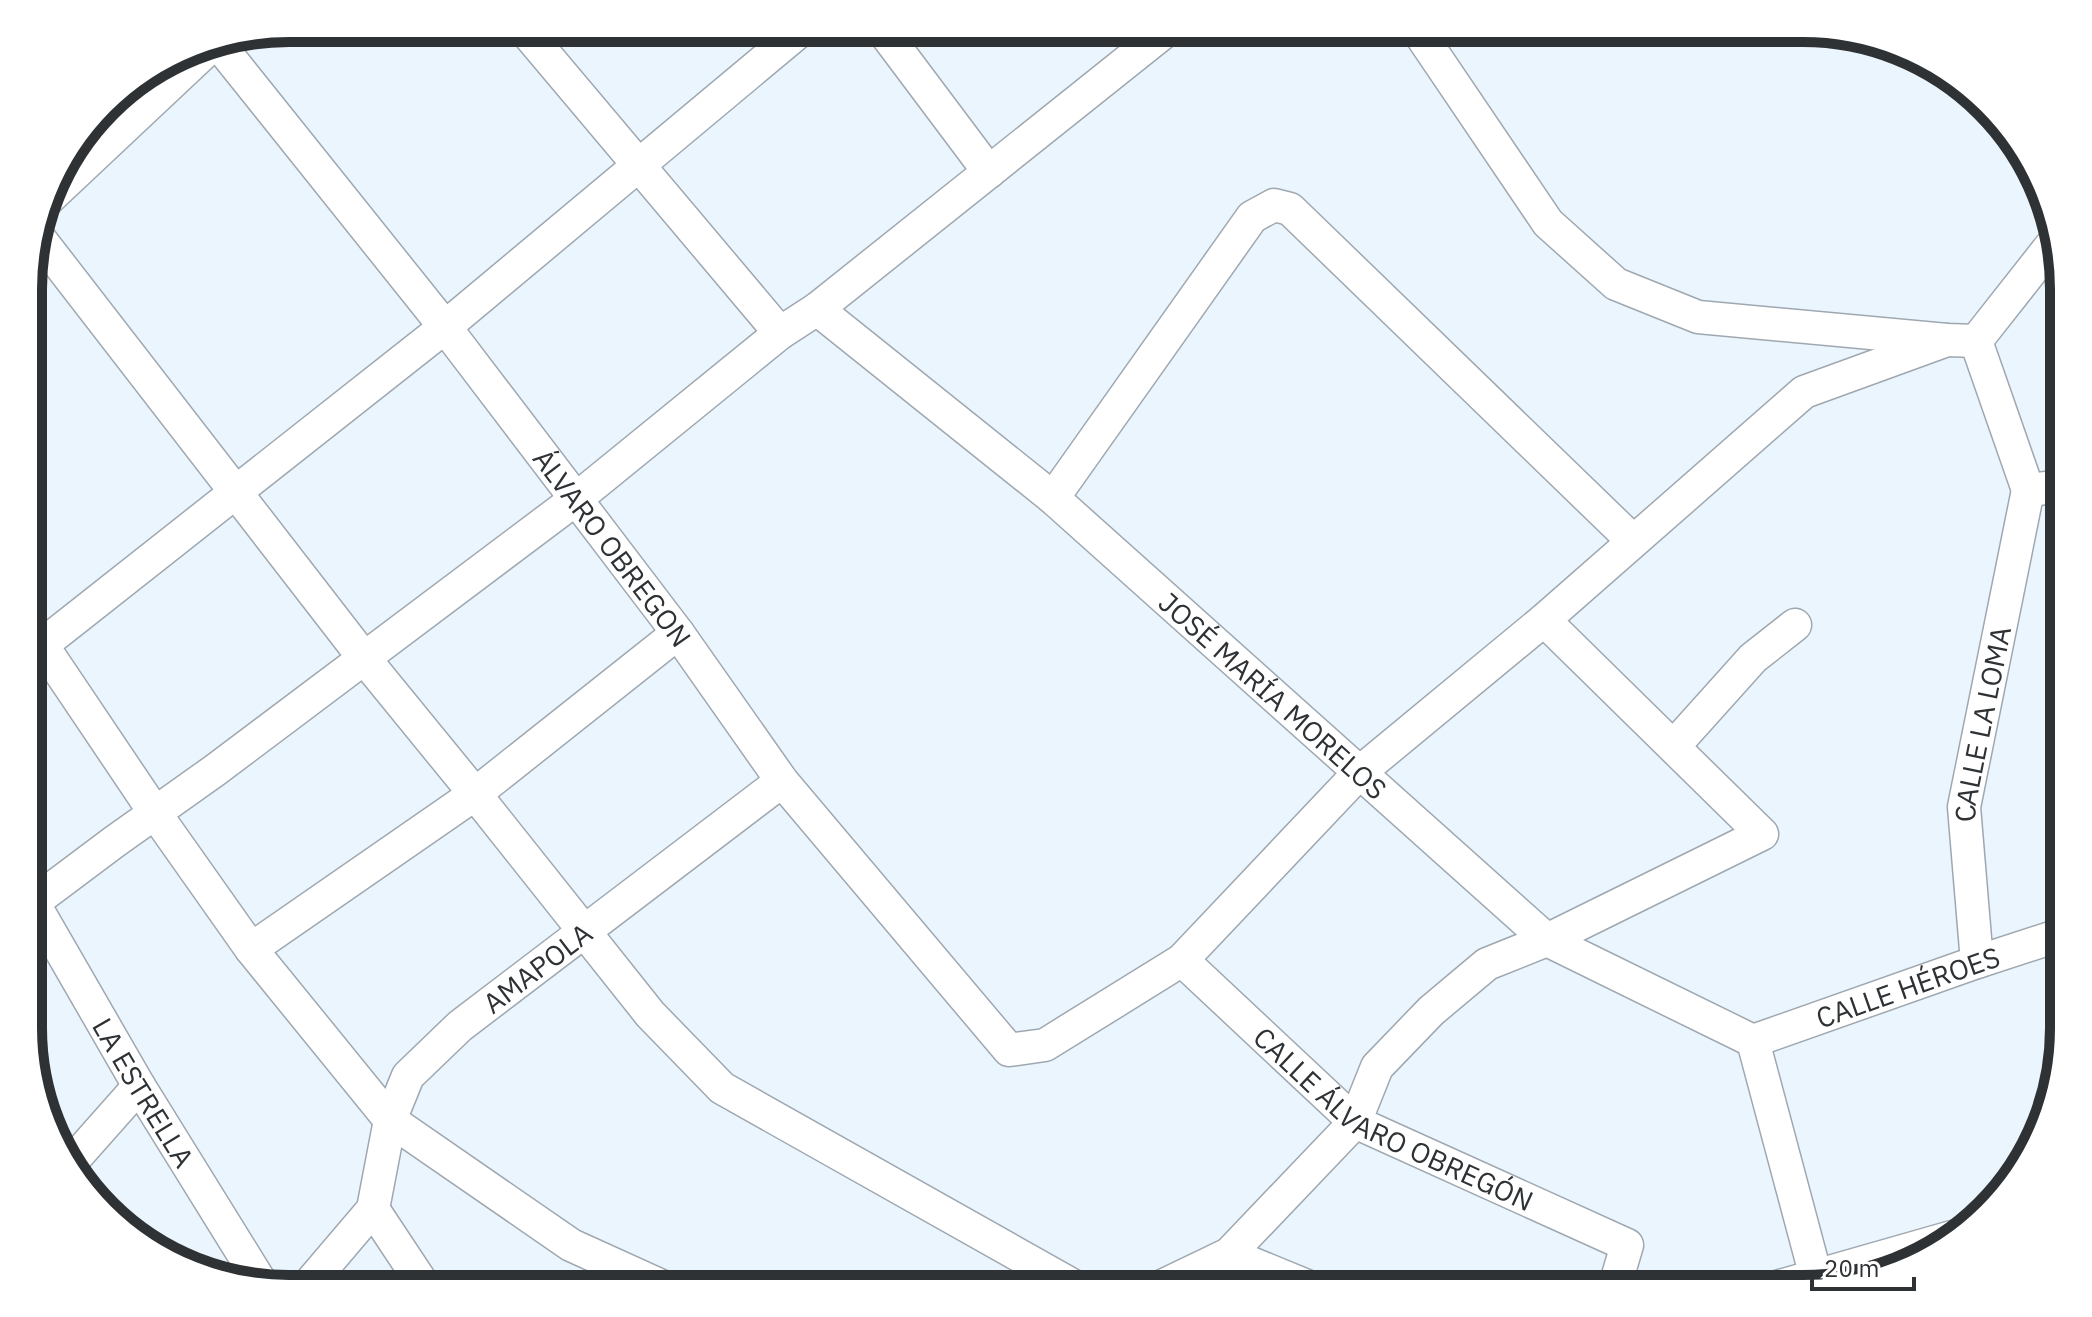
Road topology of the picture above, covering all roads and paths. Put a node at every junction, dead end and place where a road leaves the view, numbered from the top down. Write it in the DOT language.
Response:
graph roads {
  1 [pos="535,42"];
  2 [pos="786,42"];
  3 [pos="892,42"];
  4 [pos="1152,42"];
  5 [pos="1425,42"];
  6 [pos="222,51"];
  7 [pos="195,60"];
  8 [pos="640,165"];
  9 [pos="989,172"];
  10 [pos="67,181"];
  11 [pos="46,247"];
  12 [pos="2046,250"];
  13 [pos="817,309"];
  14 [pos="445,327"];
  15 [pos="780,333"];
  16 [pos="1961,340"];
  17 [pos="2049,488"];
  18 [pos="2028,490"];
  19 [pos="236,492"];
  20 [pos="1053,498"];
  21 [pos="576,499"];
  22 [pos="1633,541"];
  23 [pos="1544,620"];
  24 [pos="1795,625"];
  25 [pos="678,633"];
  26 [pos="42,634"];
  27 [pos="42,647"];
  28 [pos="364,658"];
  29 [pos="1674,746"];
  30 [pos="1360,772"];
  31 [pos="782,781"];
  32 [pos="475,794"];
  33 [pos="155,813"];
  34 [pos="42,893"];
  35 [pos="42,920"];
  36 [pos="584,931"];
  37 [pos="2049,939"];
  38 [pos="1547,940"];
  39 [pos="251,949"];
  40 [pos="1182,960"];
  41 [pos="1977,962"];
  42 [pos="1753,1041"];
  43 [pos="139,1086"];
  44 [pos="390,1120"];
  45 [pos="1355,1122"];
  46 [pos="77,1155"];
  47 [pos="373,1209"];
  48 [pos="1229,1254"];
  49 [pos="1901,1254"];
  50 [pos="1861,1268"];
  51 [pos="255,1273"];
  52 [pos="1186,1274"];
  53 [pos="1278,1274"];
  54 [pos="1618,1274"];
  55 [pos="1816,1274"];
  56 [pos="317,1275"];
  57 [pos="417,1275"];
  58 [pos="637,1275"];
  59 [pos="1053,1275"];
  1 -- 8 [label="street"];
  2 -- 8 [label="street"];
  3 -- 9 [label="street"];
  4 -- 9 [label="street"];
  5 -- 16 [label="street"];
  6 -- 14 [label="street, ÁLVARO OBREGON"];
  7 -- 10 [label="street"];
  8 -- 14 [label="street"];
  8 -- 15 [label="street"];
  9 -- 13 [label="street"];
  11 -- 19 [label="street"];
  12 -- 16 [label="street"];
  13 -- 15 [label="street"];
  13 -- 20 [label="street, JOSÉ MARÍA MORELOS"];
  14 -- 19 [label="street"];
  14 -- 21 [label="street, ÁLVARO OBREGON"];
  15 -- 21 [label="street"];
  16 -- 18 [label="street"];
  16 -- 22 [label="street"];
  17 -- 18 [label="street"];
  18 -- 41 [label="street, CALLE LA LOMA"];
  19 -- 26 [label="street"];
  19 -- 28 [label="street"];
  20 -- 22 [label="street"];
  20 -- 30 [label="street, JOSÉ MARÍA MORELOS"];
  21 -- 25 [label="street, ÁLVARO OBREGON"];
  21 -- 28 [label="street"];
  22 -- 23 [label="street"];
  23 -- 29 [label="street"];
  23 -- 30 [label="street"];
  24 -- 29 [label="street"];
  25 -- 31 [label="street, ÁLVARO OBREGON"];
  25 -- 32 [label="street"];
  27 -- 33 [label="street"];
  28 -- 32 [label="street"];
  28 -- 33 [label="street"];
  29 -- 38 [label="street"];
  30 -- 38 [label="street, JOSÉ MARÍA MORELOS"];
  30 -- 40 [label="street"];
  31 -- 36 [label="street, AMAPOLA"];
  31 -- 40 [label="street, ÁLVARO OBREGON"];
  32 -- 36 [label="street"];
  32 -- 39 [label="street"];
  33 -- 34 [label="street"];
  33 -- 39 [label="street"];
  35 -- 43 [label="street, LA ESTRELLA"];
  36 -- 44 [label="street, AMAPOLA"];
  36 -- 59 [label="street"];
  37 -- 41 [label="street, CALLE HÉROES"];
  38 -- 42 [label="street, JOSÉ MARÍA MORELOS"];
  38 -- 45 [label="street"];
  39 -- 44 [label="street"];
  40 -- 45 [label="street, CALLE ÁLVARO OBREGÓN"];
  41 -- 42 [label="street, CALLE HÉROES"];
  42 -- 55 [label="street"];
  43 -- 46 [label="street"];
  43 -- 51 [label="street, LA ESTRELLA"];
  44 -- 47 [label="street, AMAPOLA"];
  44 -- 58 [label="street"];
  45 -- 48 [label="street"];
  45 -- 54 [label="street, CALLE ÁLVARO OBREGÓN"];
  47 -- 56 [label="street"];
  47 -- 57 [label="street"];
  48 -- 52 [label="street"];
  48 -- 53 [label="street"];
  49 -- 50 [label="street"];
}
